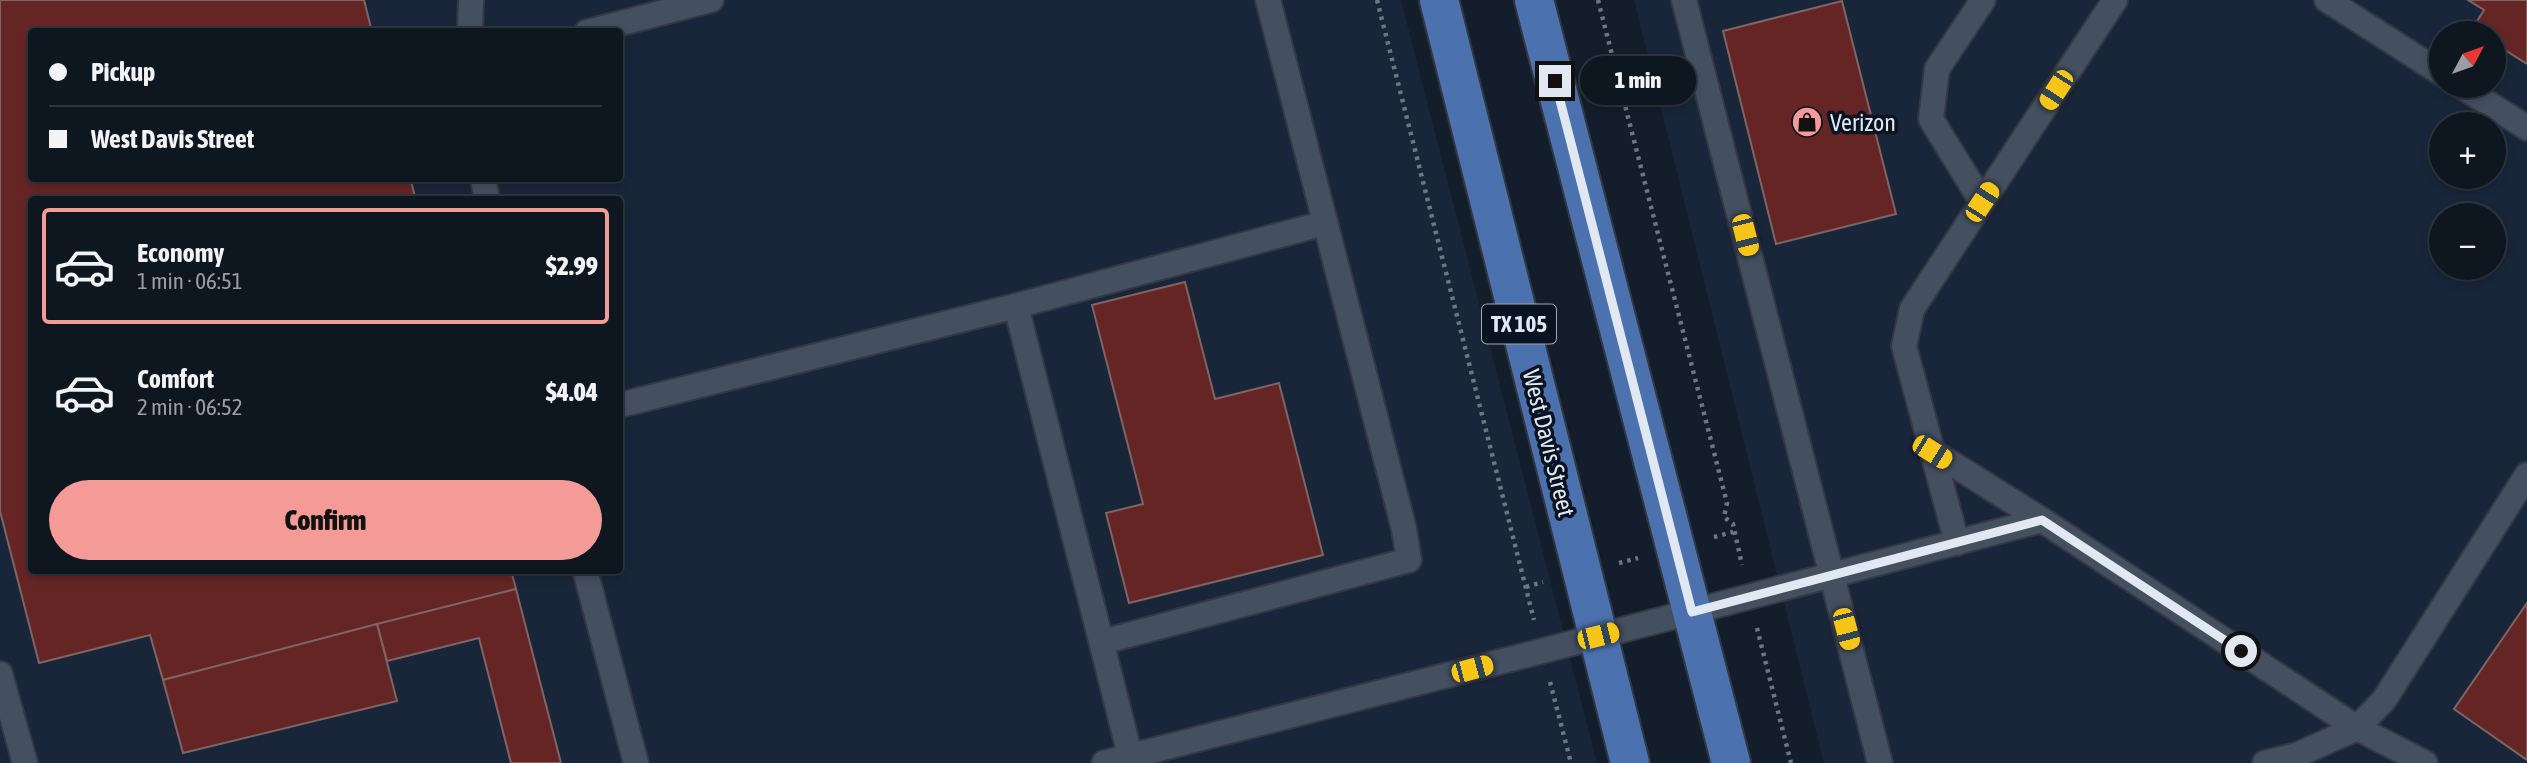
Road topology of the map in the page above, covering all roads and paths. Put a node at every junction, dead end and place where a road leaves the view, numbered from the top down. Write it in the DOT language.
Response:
graph roads {
  1 [pos="471,0"];
  2 [pos="711,0"];
  3 [pos="1268,0"];
  4 [pos="1377,0"];
  5 [pos="1439,0"];
  6 [pos="1534,0"];
  7 [pos="1598,0"];
  8 [pos="1685,0"];
  9 [pos="1983,0"];
  10 [pos="2115,0"];
  11 [pos="2328,0"];
  12 [pos="470,28"];
  13 [pos="602,28"];
  14 [pos="2429,65"];
  15 [pos="2480,98"];
  16 [pos="2527,128"];
  17 [pos="1982,202"];
  18 [pos="1325,223"];
  19 [pos="1016,306"];
  20 [pos="623,404"];
  21 [pos="1932,452"];
  22 [pos="2527,475"];
  23 [pos="2042,520"];
  24 [pos="1733,532"];
  25 [pos="1956,542"];
  26 [pos="1676,548"];
  27 [pos="1582,572"];
  28 [pos="586,574"];
  29 [pos="1832,575"];
  30 [pos="1526,587"];
  31 [pos="1750,597"];
  32 [pos="1692,612"];
  33 [pos="1598,636"];
  34 [pos="1102,642"];
  35 [pos="1542,651"];
  36 [pos="0,674"];
  37 [pos="2357,728"];
  38 [pos="1132,760"];
  39 [pos="25,763"];
  40 [pos="636,763"];
  41 [pos="1104,763"];
  42 [pos="1571,763"];
  43 [pos="1630,763"];
  44 [pos="1731,763"];
  45 [pos="1791,763"];
  46 [pos="1880,763"];
  47 [pos="2265,763"];
  48 [pos="2425,763"];
  1 -- 12 [label="lane"];
  2 -- 13 [label="lane"];
  3 -- 18 [label="lane"];
  4 -- 30 [label="path"];
  5 -- 27 [label="main road, West Davis Street / TX 105"];
  6 -- 26 [label="main road"];
  7 -- 24 [label="path"];
  8 -- 29 [label="lane"];
  9 -- 17 [label="lane"];
  10 -- 17 [label="lane"];
  11 -- 14 [label="lane"];
  15 -- 16 [label="lane"];
  17 -- 21 [label="lane"];
  18 -- 19 [label="lane"];
  18 -- 34 [label="lane"];
  19 -- 20 [label="lane"];
  19 -- 34 [label="lane"];
  21 -- 23 [label="lane"];
  21 -- 25 [label="lane"];
  22 -- 37 [label="lane"];
  23 -- 25 [label="lane"];
  23 -- 37 [label="lane"];
  24 -- 26 [label="path"];
  24 -- 31 [label="path"];
  25 -- 29 [label="lane"];
  26 -- 27 [label="path"];
  26 -- 32 [label="main road"];
  27 -- 30 [label="path"];
  27 -- 33 [label="main road, West Davis Street / TX 105"];
  28 -- 40 [label="lane"];
  29 -- 31 [label="lane"];
  29 -- 46 [label="lane"];
  30 -- 35 [label="path"];
  31 -- 32 [label="lane"];
  31 -- 45 [label="path"];
  32 -- 33 [label="lane"];
  32 -- 44 [label="main road"];
  33 -- 35 [label="lane"];
  33 -- 43 [label="main road, West Davis Street / TX 105"];
  34 -- 38 [label="lane"];
  35 -- 38 [label="lane"];
  35 -- 42 [label="path"];
  36 -- 39 [label="lane"];
  37 -- 47 [label="lane"];
  37 -- 48 [label="lane"];
  38 -- 41 [label="lane"];
}
